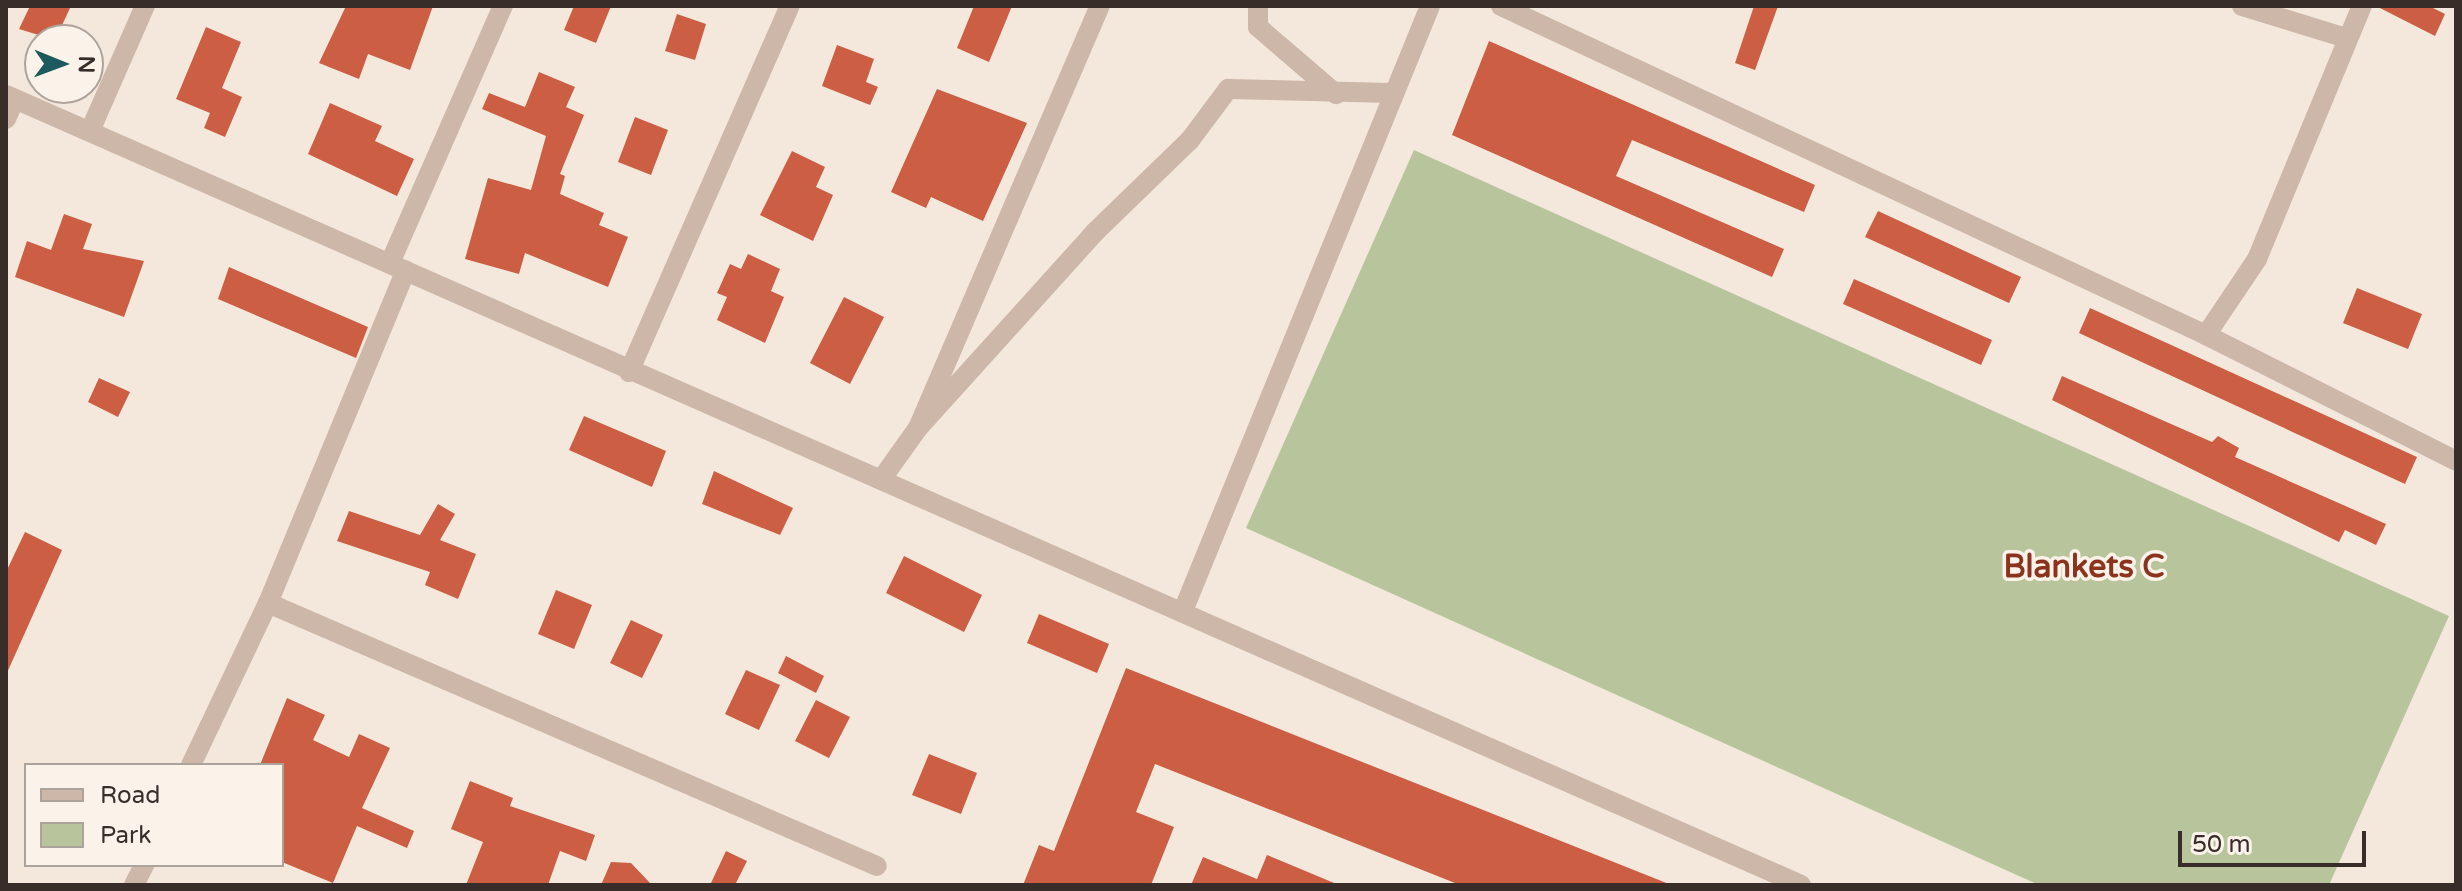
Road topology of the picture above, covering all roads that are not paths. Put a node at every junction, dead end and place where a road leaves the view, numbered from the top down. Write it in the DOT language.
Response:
graph roads {
  1 [pos="145,6"];
  2 [pos="503,6"];
  3 [pos="790,6"];
  4 [pos="1100,6"];
  5 [pos="1258,6"];
  6 [pos="1430,6"];
  7 [pos="1501,6"];
  8 [pos="2242,6"];
  9 [pos="2362,6"];
  10 [pos="2346,38"];
  11 [pos="1391,93"];
  12 [pos="1336,94"];
  13 [pos="11,97"];
  14 [pos="6,119"];
  15 [pos="90,131"];
  16 [pos="398,266"];
  17 [pos="2206,335"];
  18 [pos="629,372"];
  19 [pos="918,428"];
  20 [pos="2456,461"];
  21 [pos="883,477"];
  22 [pos="268,603"];
  23 [pos="1183,611"];
  24 [pos="192,763"];
  25 [pos="877,866"];
  26 [pos="1801,885"];
  1 -- 15 [label="street"];
  2 -- 16 [label="street"];
  3 -- 18 [label="street"];
  4 -- 19 [label="street"];
  5 -- 12 [label="street"];
  6 -- 11 [label="street"];
  7 -- 17 [label="street"];
  8 -- 10 [label="street"];
  9 -- 10 [label="street"];
  10 -- 17 [label="street"];
  11 -- 12 [label="street"];
  11 -- 23 [label="street"];
  12 -- 19 [label="street"];
  13 -- 14 [label="street"];
  13 -- 15 [label="street"];
  15 -- 16 [label="street"];
  16 -- 18 [label="street"];
  16 -- 22 [label="street"];
  17 -- 20 [label="street"];
  18 -- 21 [label="street"];
  19 -- 21 [label="street"];
  21 -- 23 [label="street"];
  22 -- 24 [label="street"];
  22 -- 25 [label="street"];
  23 -- 26 [label="street"];
}
